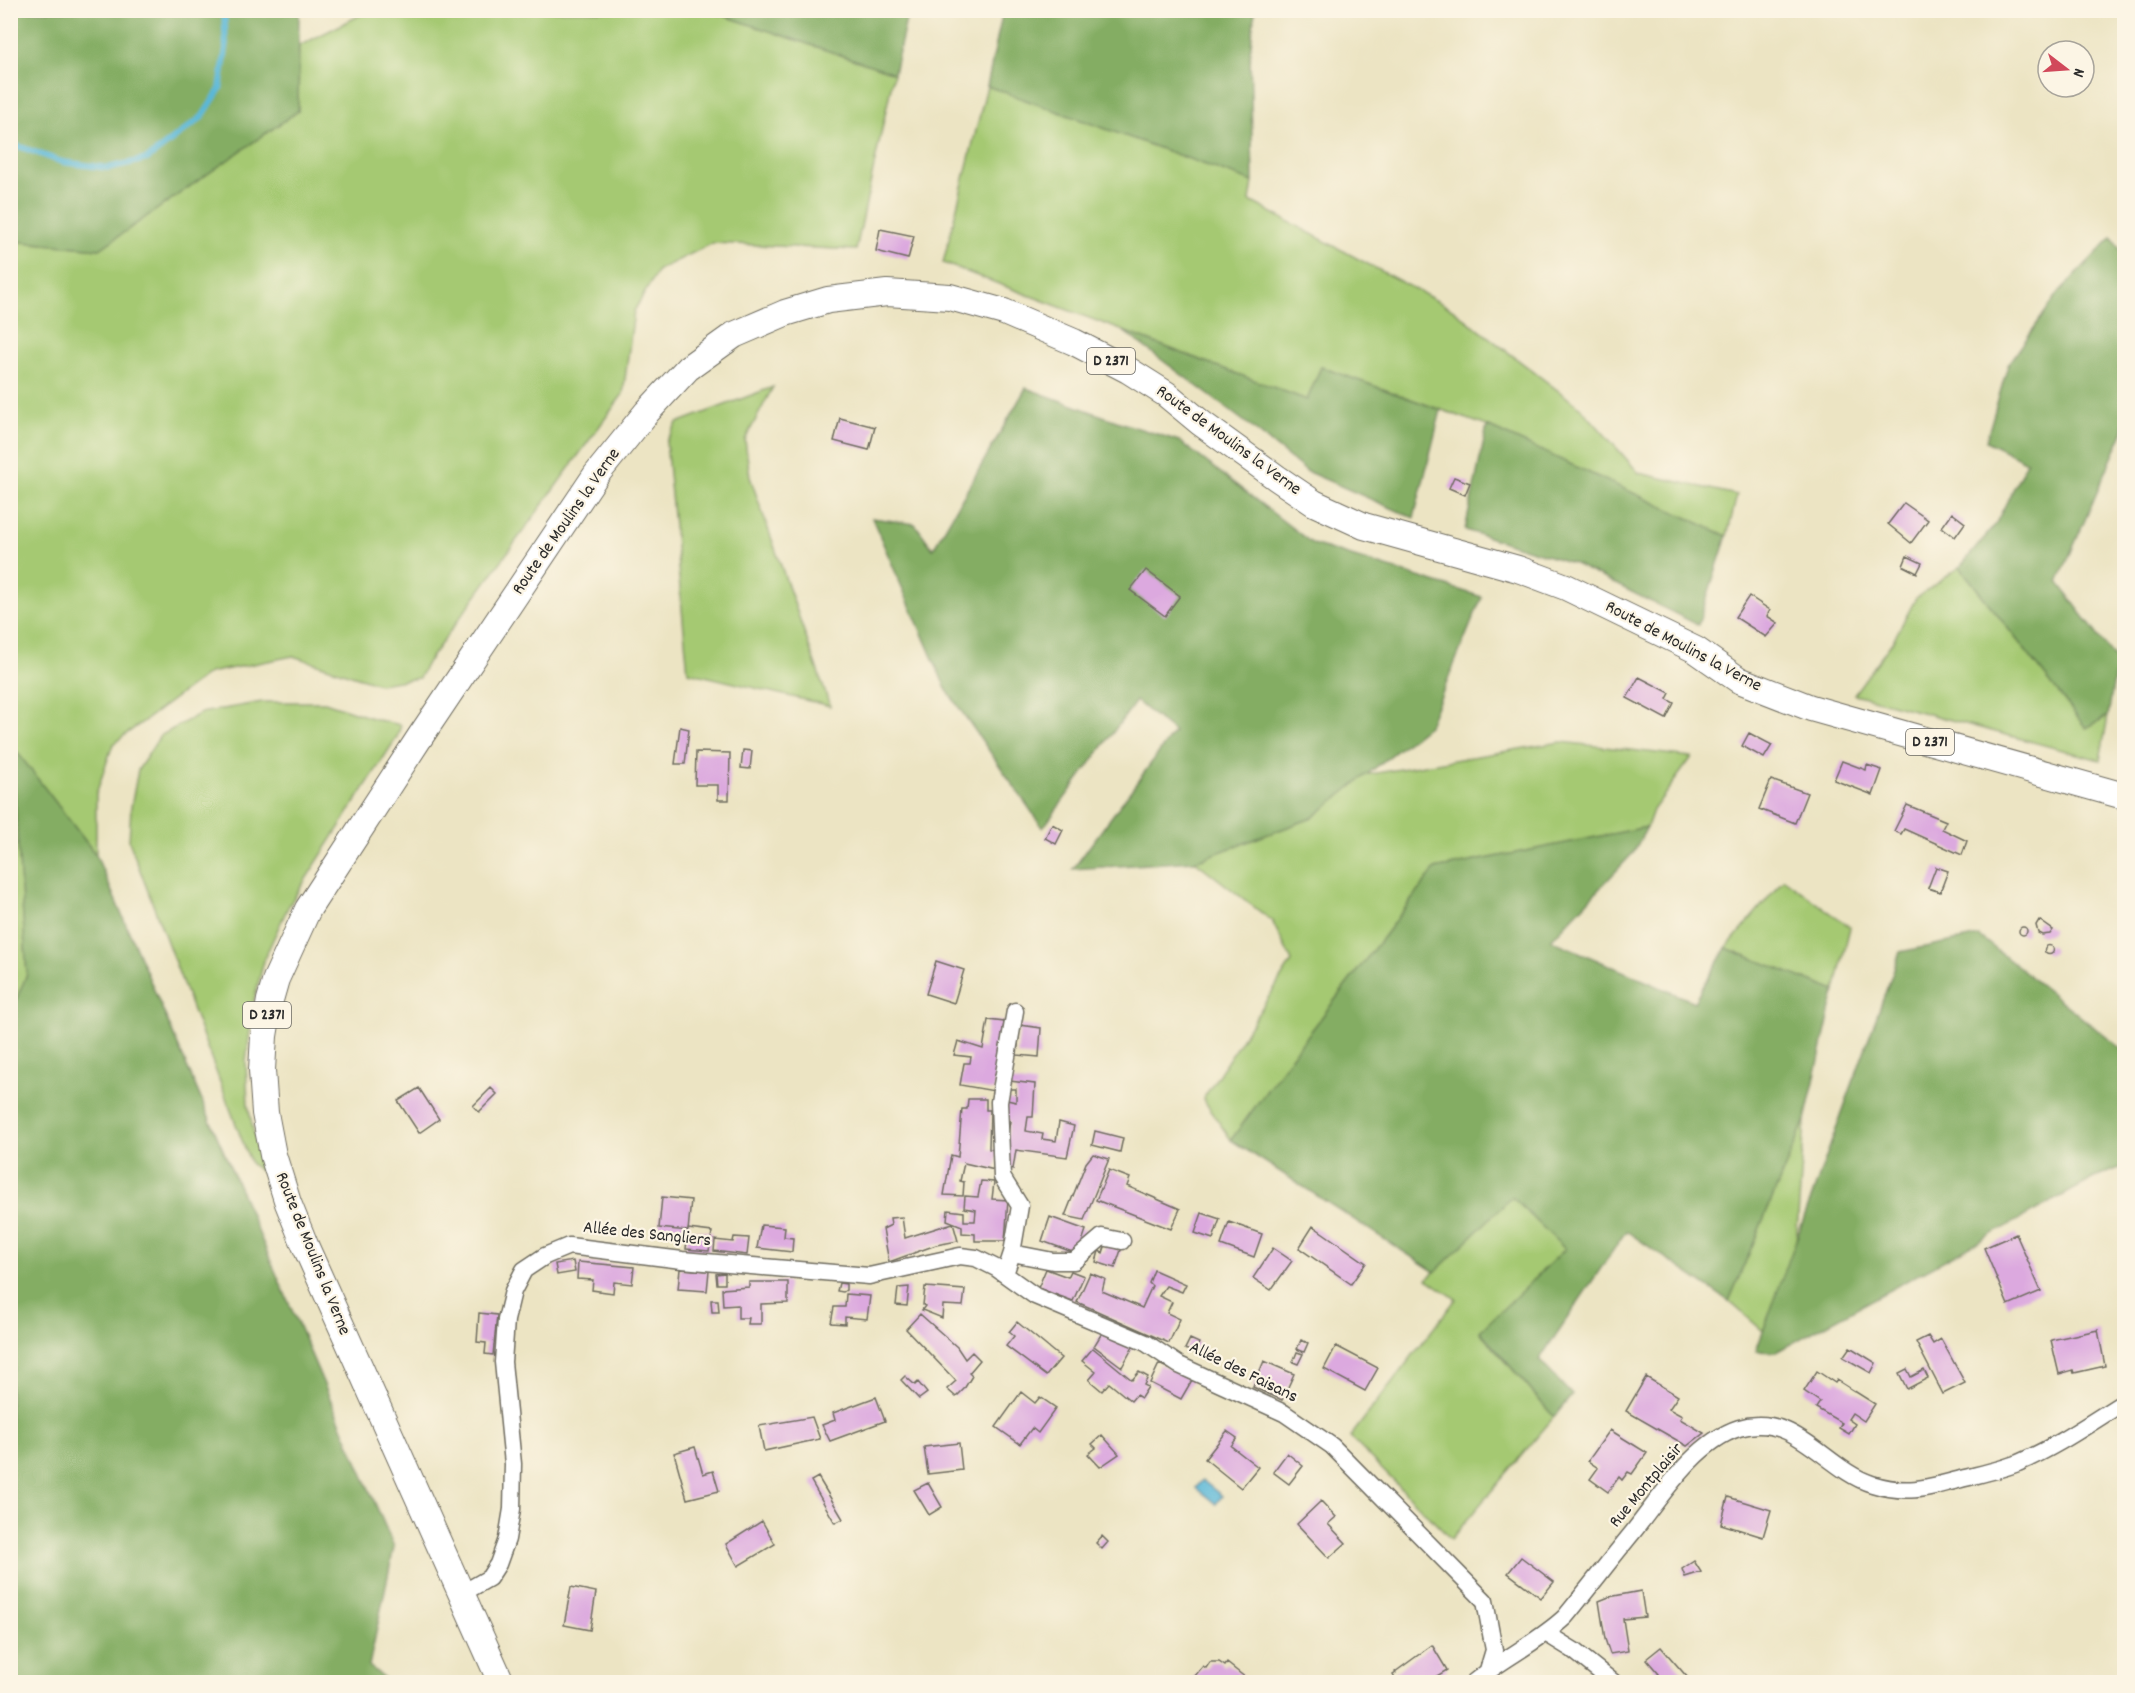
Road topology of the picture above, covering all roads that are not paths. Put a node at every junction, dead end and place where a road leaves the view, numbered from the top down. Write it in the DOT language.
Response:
graph roads {
  1 [pos="2124,796"];
  2 [pos="1015,1011"];
  3 [pos="1122,1241"];
  4 [pos="1012,1253"];
  5 [pos="1005,1274"];
  6 [pos="1035,1296"];
  7 [pos="2124,1402"];
  8 [pos="461,1594"];
  9 [pos="1550,1631"];
  10 [pos="1488,1670"];
  11 [pos="501,1683"];
  12 [pos="1474,1683"];
  13 [pos="1613,1683"];
  1 -- 8 [label="main road, Route de Moulins la Verne / D 2371"];
  2 -- 4 [label="street"];
  3 -- 4 [label="street"];
  4 -- 5 [label="street"];
  5 -- 6 [label="street, Allée des Sangliers"];
  5 -- 8 [label="street, Allée des Sangliers"];
  6 -- 10 [label="street, Allée des Faisans"];
  7 -- 9 [label="street, Rue Montplaisir"];
  8 -- 11 [label="main road, Route de Moulins la Verne / D 2371"];
  9 -- 10 [label="street, Rue Montplaisir"];
  9 -- 13 [label="street"];
  10 -- 12 [label="street, Rue Montplaisir"];
}
